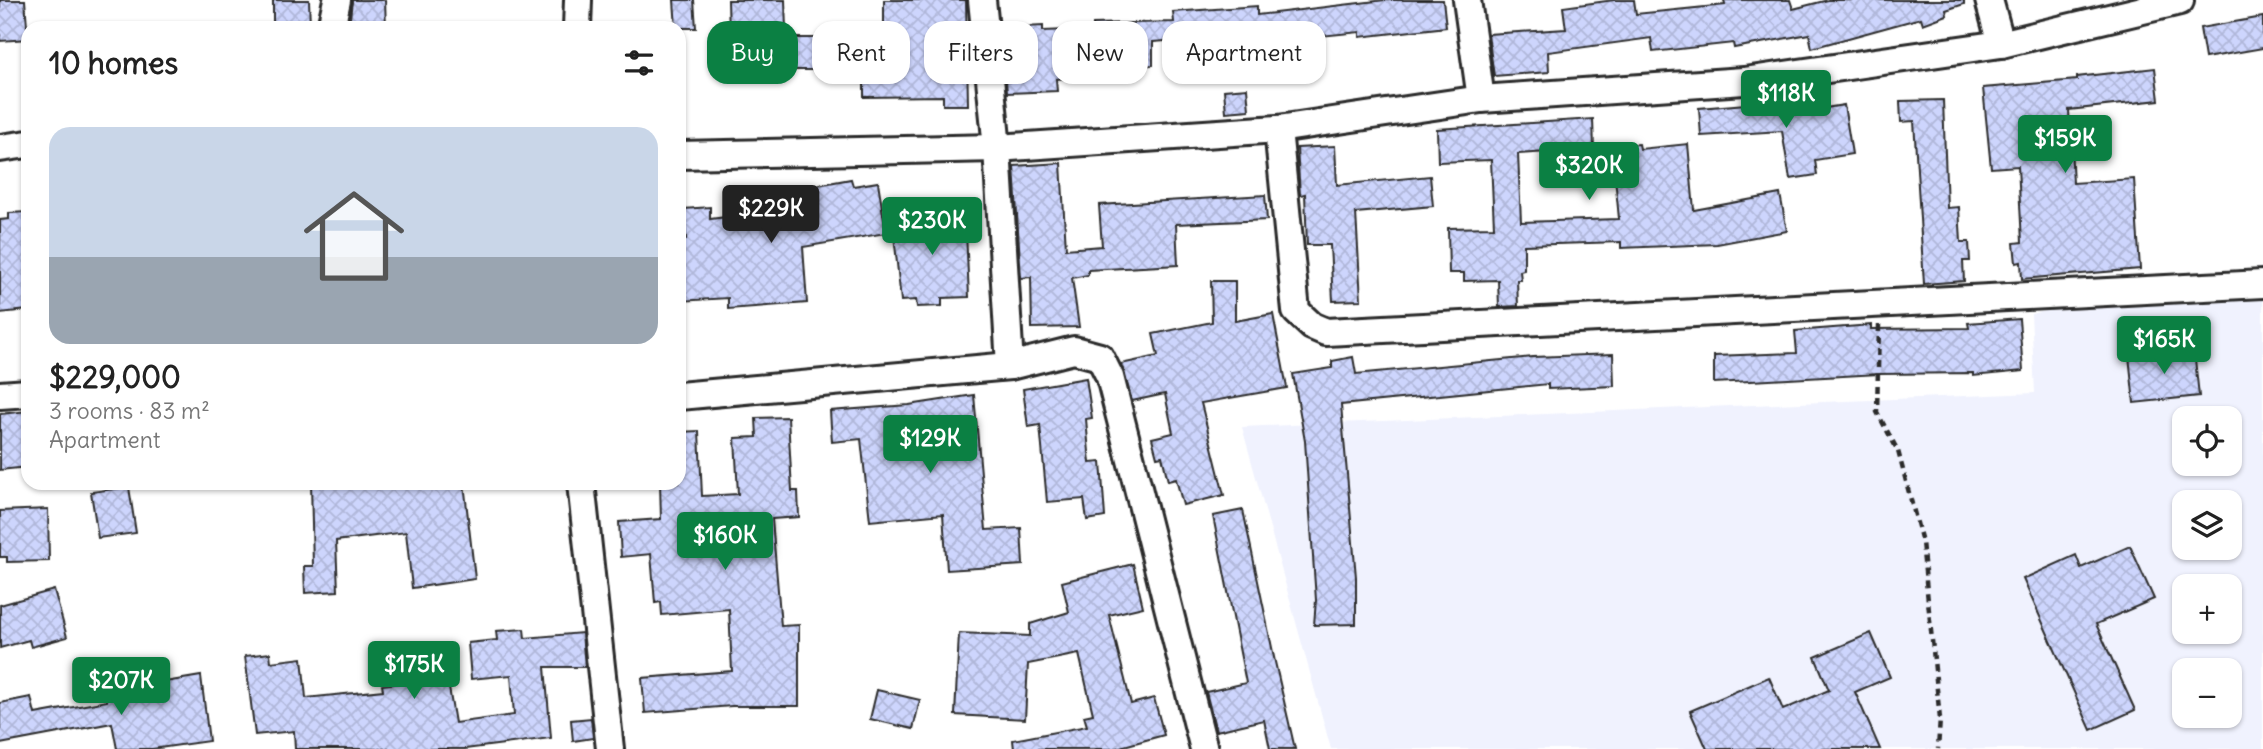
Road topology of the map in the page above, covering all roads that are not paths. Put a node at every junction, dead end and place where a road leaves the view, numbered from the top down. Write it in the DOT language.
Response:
graph roads {
  1 [pos="337,0"];
  2 [pos="578,0"];
  3 [pos="982,0"];
  4 [pos="1467,0"];
  5 [pos="1989,0"];
  6 [pos="2180,1"];
  7 [pos="332,21"];
  8 [pos="577,21"];
  9 [pos="2001,44"];
  10 [pos="1481,99"];
  11 [pos="1278,129"];
  12 [pos="21,145"];
  13 [pos="0,148"];
  14 [pos="997,148"];
  15 [pos="686,155"];
  16 [pos="2263,284"];
  17 [pos="1010,366"];
  18 [pos="21,394"];
  19 [pos="0,395"];
  20 [pos="686,395"];
  21 [pos="582,490"];
  22 [pos="610,749"];
  23 [pos="1204,749"];
  1 -- 7 [label="street"];
  2 -- 8 [label="street"];
  3 -- 14 [label="street"];
  4 -- 10 [label="street"];
  5 -- 9 [label="street"];
  6 -- 9 [label="street"];
  9 -- 10 [label="street"];
  10 -- 11 [label="street"];
  11 -- 14 [label="street"];
  11 -- 16 [label="street"];
  12 -- 13 [label="street"];
  14 -- 15 [label="street"];
  14 -- 17 [label="street"];
  17 -- 20 [label="street"];
  17 -- 23 [label="street"];
  18 -- 19 [label="street"];
  21 -- 22 [label="street"];
}
